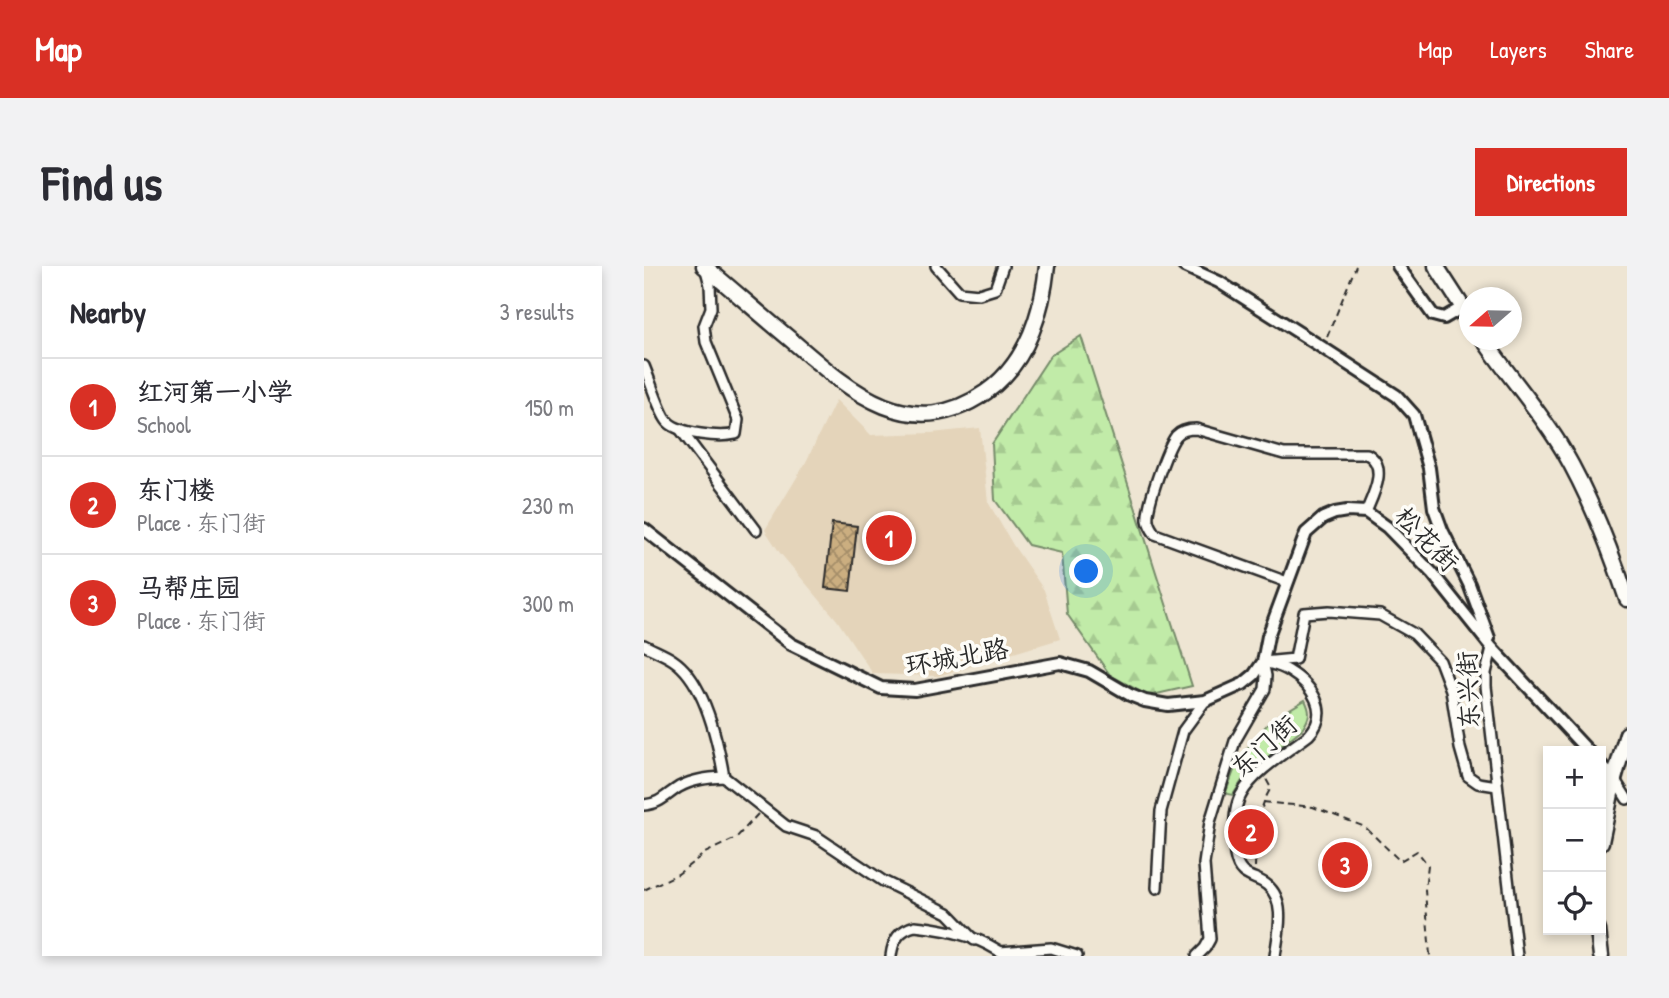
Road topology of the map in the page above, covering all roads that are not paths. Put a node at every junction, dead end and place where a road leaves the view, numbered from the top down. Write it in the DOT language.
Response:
graph roads {
  1 [pos="704,266"];
  2 [pos="936,266"];
  3 [pos="1003,266"];
  4 [pos="1047,266"];
  5 [pos="1184,266"];
  6 [pos="1398,266"];
  7 [pos="1436,266"];
  8 [pos="1459,301"];
  9 [pos="1459,314"];
  10 [pos="1491,350"];
  11 [pos="644,366"];
  12 [pos="680,429"];
  13 [pos="1366,512"];
  14 [pos="644,529"];
  15 [pos="756,530"];
  16 [pos="1287,582"];
  17 [pos="1627,599"];
  18 [pos="644,645"];
  19 [pos="1492,648"];
  20 [pos="1263,662"];
  21 [pos="1205,701"];
  22 [pos="1627,734"];
  23 [pos="1583,746"];
  24 [pos="1606,770"];
  25 [pos="724,777"];
  26 [pos="1614,779"];
  27 [pos="1497,786"];
  28 [pos="1627,799"];
  29 [pos="644,805"];
  30 [pos="1606,818"];
  31 [pos="1157,888"];
  32 [pos="1599,935"];
  33 [pos="974,940"];
  34 [pos="1003,954"];
  35 [pos="891,956"];
  36 [pos="1077,956"];
  37 [pos="1197,956"];
  38 [pos="1275,956"];
  39 [pos="1517,956"];
  40 [pos="1601,956"];
  1 -- 4 [label="main road"];
  1 -- 12 [label="street"];
  2 -- 3 [label="street"];
  5 -- 19 [label="street, 东兴街"];
  6 -- 9 [label="street"];
  7 -- 8 [label="main road"];
  10 -- 17 [label="main road"];
  11 -- 12 [label="street"];
  12 -- 15 [label="street"];
  13 -- 16 [label="street, 松花街"];
  13 -- 16 [label="street"];
  13 -- 19 [label="street, 松花街"];
  14 -- 21 [label="street, 环城北路"];
  16 -- 20 [label="street, 松花街"];
  18 -- 25 [label="street"];
  19 -- 23 [label="street, 松花街"];
  19 -- 27 [label="street, 东兴街"];
  20 -- 21 [label="street, 环城北路"];
  20 -- 27 [label="street, 东兴街"];
  20 -- 37 [label="street"];
  20 -- 38 [label="street, 东门街"];
  21 -- 31 [label="street"];
  22 -- 26 [label="main road"];
  24 -- 26 [label="street"];
  25 -- 29 [label="street"];
  25 -- 33 [label="street"];
  26 -- 28 [label="street"];
  26 -- 30 [label="main road"];
  27 -- 39 [label="street"];
  32 -- 40 [label="main road"];
  33 -- 34 [label="street"];
  33 -- 35 [label="street"];
  34 -- 36 [label="street"];
}
